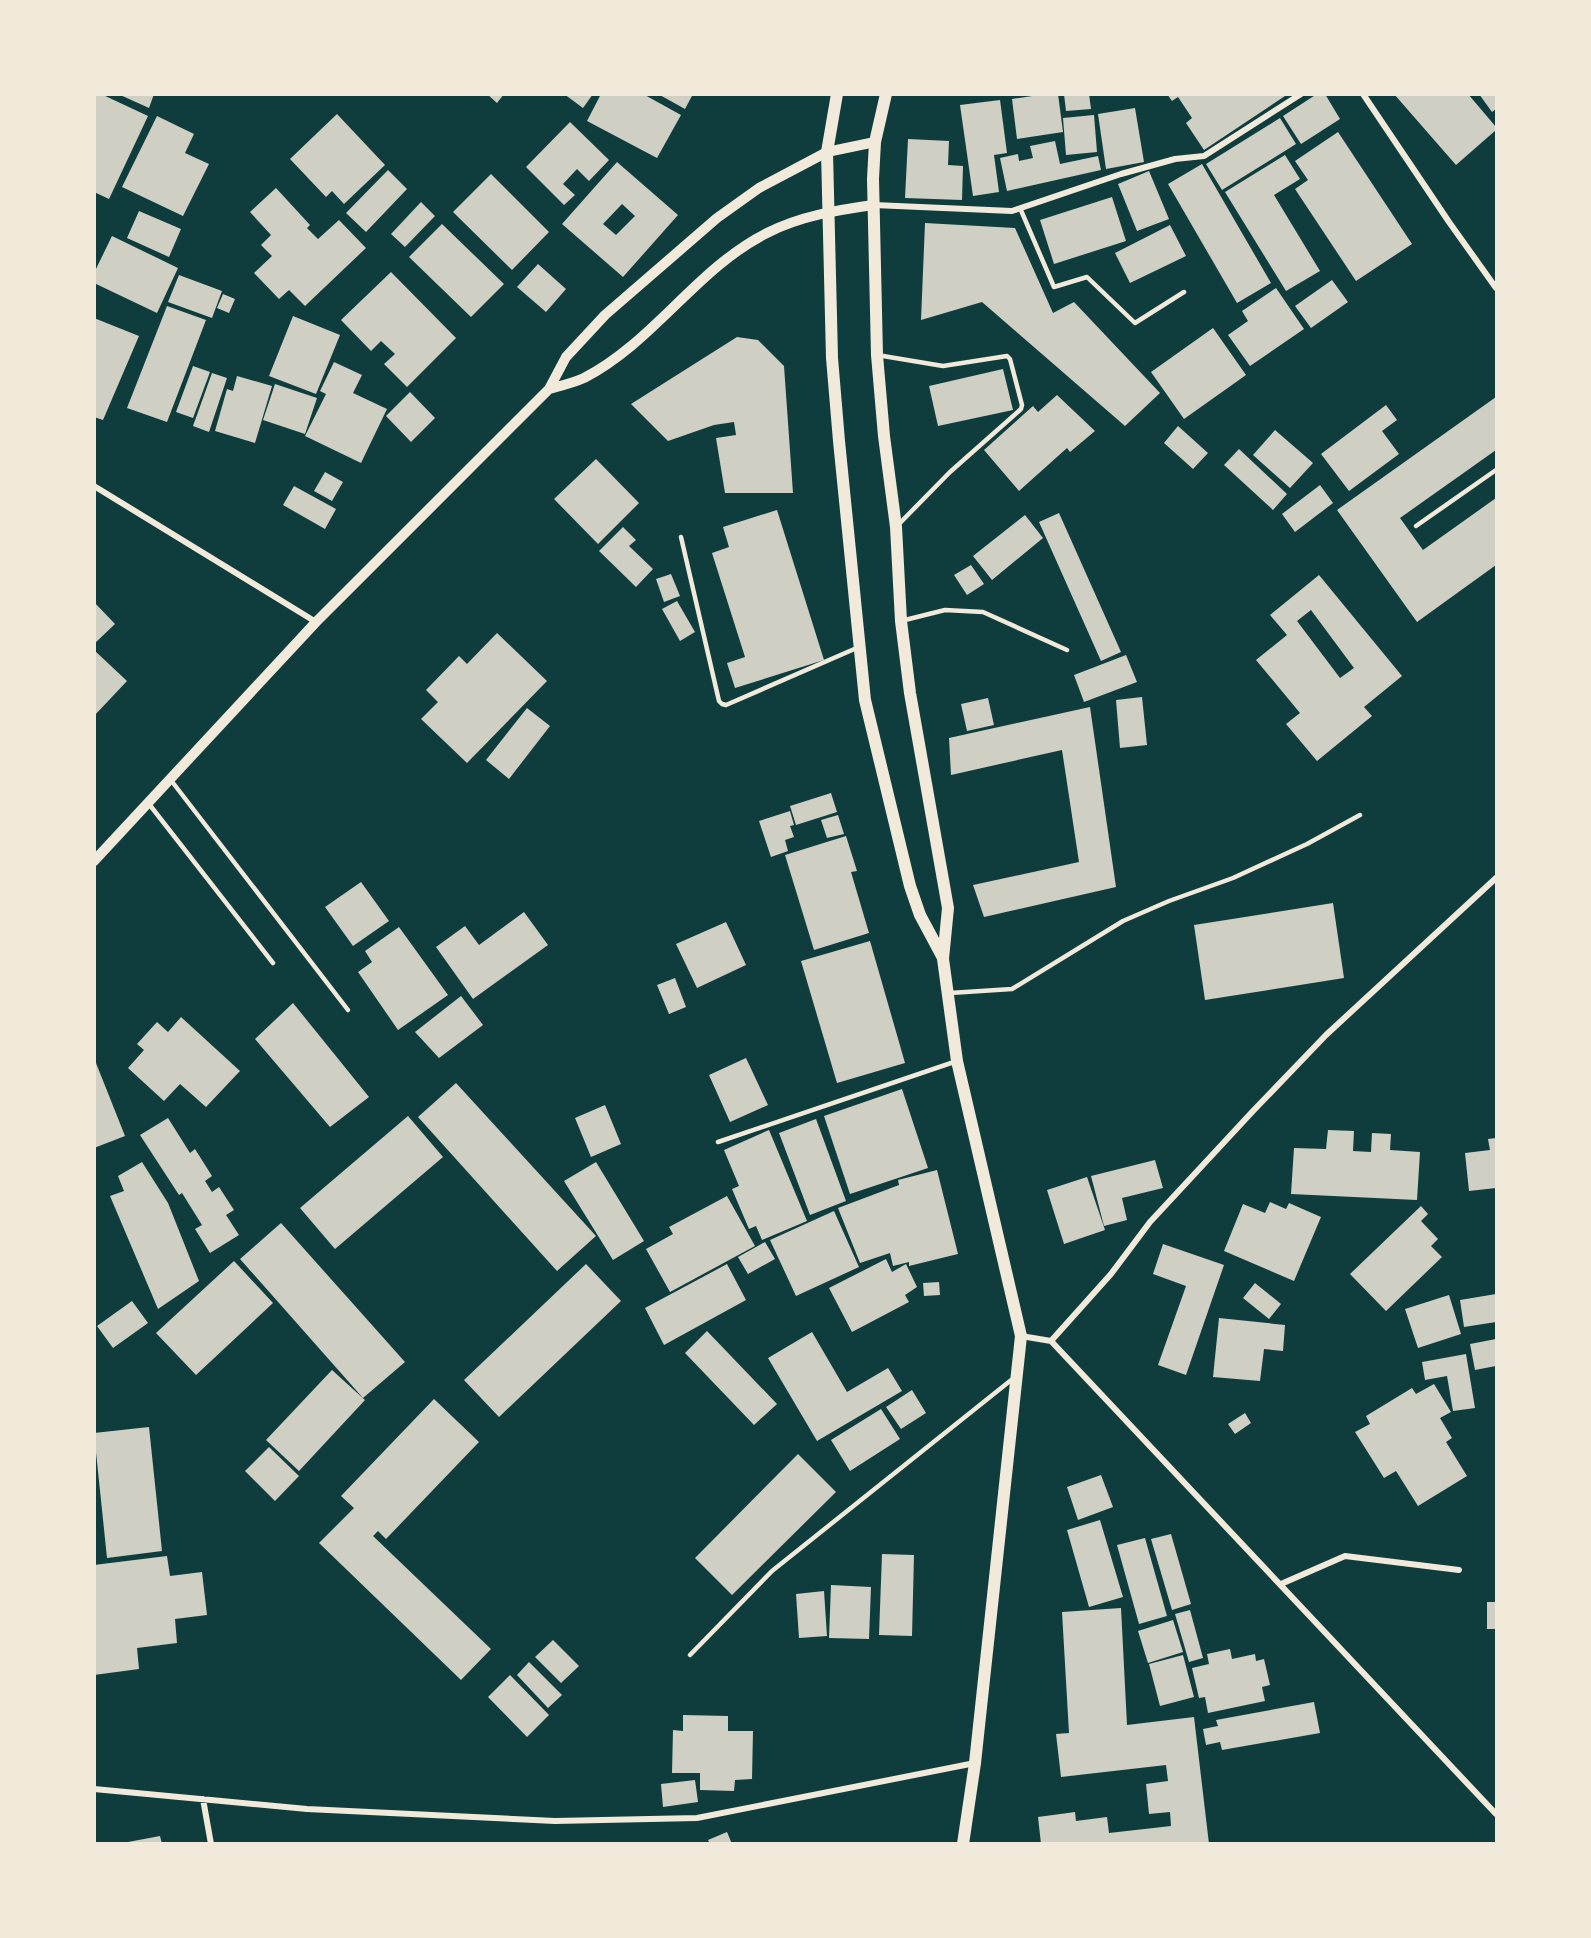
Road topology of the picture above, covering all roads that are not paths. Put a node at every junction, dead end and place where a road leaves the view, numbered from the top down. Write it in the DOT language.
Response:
graph roads {
  1 [pos="837,94"];
  2 [pos="886,94"];
  3 [pos="1301,94"];
  4 [pos="1363,94"];
  5 [pos="875,142"];
  6 [pos="827,152"];
  7 [pos="873,206"];
  8 [pos="1020,208"];
  9 [pos="828,211"];
  10 [pos="1497,288"];
  11 [pos="1184,292"];
  12 [pos="877,355"];
  13 [pos="549,389"];
  14 [pos="1497,470"];
  15 [pos="94,486"];
  16 [pos="1416,526"];
  17 [pos="896,527"];
  18 [pos="681,537"];
  19 [pos="901,621"];
  20 [pos="316,622"];
  21 [pos="859,647"];
  22 [pos="1068,650"];
  23 [pos="170,779"];
  24 [pos="149,804"];
  25 [pos="1360,815"];
  26 [pos="94,861"];
  27 [pos="1497,878"];
  28 [pos="943,959"];
  29 [pos="273,963"];
  30 [pos="948,993"];
  31 [pos="348,1010"];
  32 [pos="957,1061"];
  33 [pos="718,1142"];
  34 [pos="1021,1336"];
  35 [pos="1050,1341"];
  36 [pos="1017,1376"];
  37 [pos="1459,1570"];
  38 [pos="1281,1584"];
  39 [pos="690,1655"];
  40 [pos="975,1763"];
  41 [pos="94,1790"];
  42 [pos="203,1799"];
  43 [pos="1497,1814"];
  44 [pos="211,1844"];
  45 [pos="963,1844"];
  1 -- 6 [label="main road"];
  2 -- 5 [label="main road"];
  3 -- 8 [label="street"];
  4 -- 10 [label="street"];
  5 -- 6 [label="street"];
  5 -- 7 [label="main road"];
  6 -- 9 [label="main road"];
  6 -- 13 [label="street"];
  7 -- 8 [label="street"];
  7 -- 9 [label="street"];
  7 -- 12 [label="main road"];
  8 -- 11 [label="lane"];
  9 -- 13 [label="street"];
  9 -- 21 [label="main road"];
  12 -- 17 [label="main road"];
  12 -- 17 [label="lane"];
  13 -- 20 [label="street"];
  14 -- 16 [label="lane"];
  15 -- 20 [label="street"];
  17 -- 19 [label="main road"];
  18 -- 21 [label="lane"];
  19 -- 22 [label="lane"];
  19 -- 28 [label="main road"];
  20 -- 23 [label="street"];
  21 -- 28 [label="main road"];
  23 -- 24 [label="street"];
  23 -- 31 [label="lane"];
  24 -- 26 [label="street"];
  24 -- 29 [label="lane"];
  25 -- 30 [label="lane"];
  27 -- 35 [label="street"];
  28 -- 30 [label="main road"];
  30 -- 32 [label="main road"];
  32 -- 33 [label="lane"];
  32 -- 34 [label="main road"];
  34 -- 35 [label="street"];
  34 -- 36 [label="main road"];
  35 -- 38 [label="street"];
  36 -- 39 [label="lane"];
  36 -- 40 [label="main road"];
  37 -- 38 [label="street"];
  38 -- 43 [label="street"];
  40 -- 42 [label="street"];
  40 -- 45 [label="main road"];
  41 -- 42 [label="street"];
  42 -- 44 [label="street"];
}
